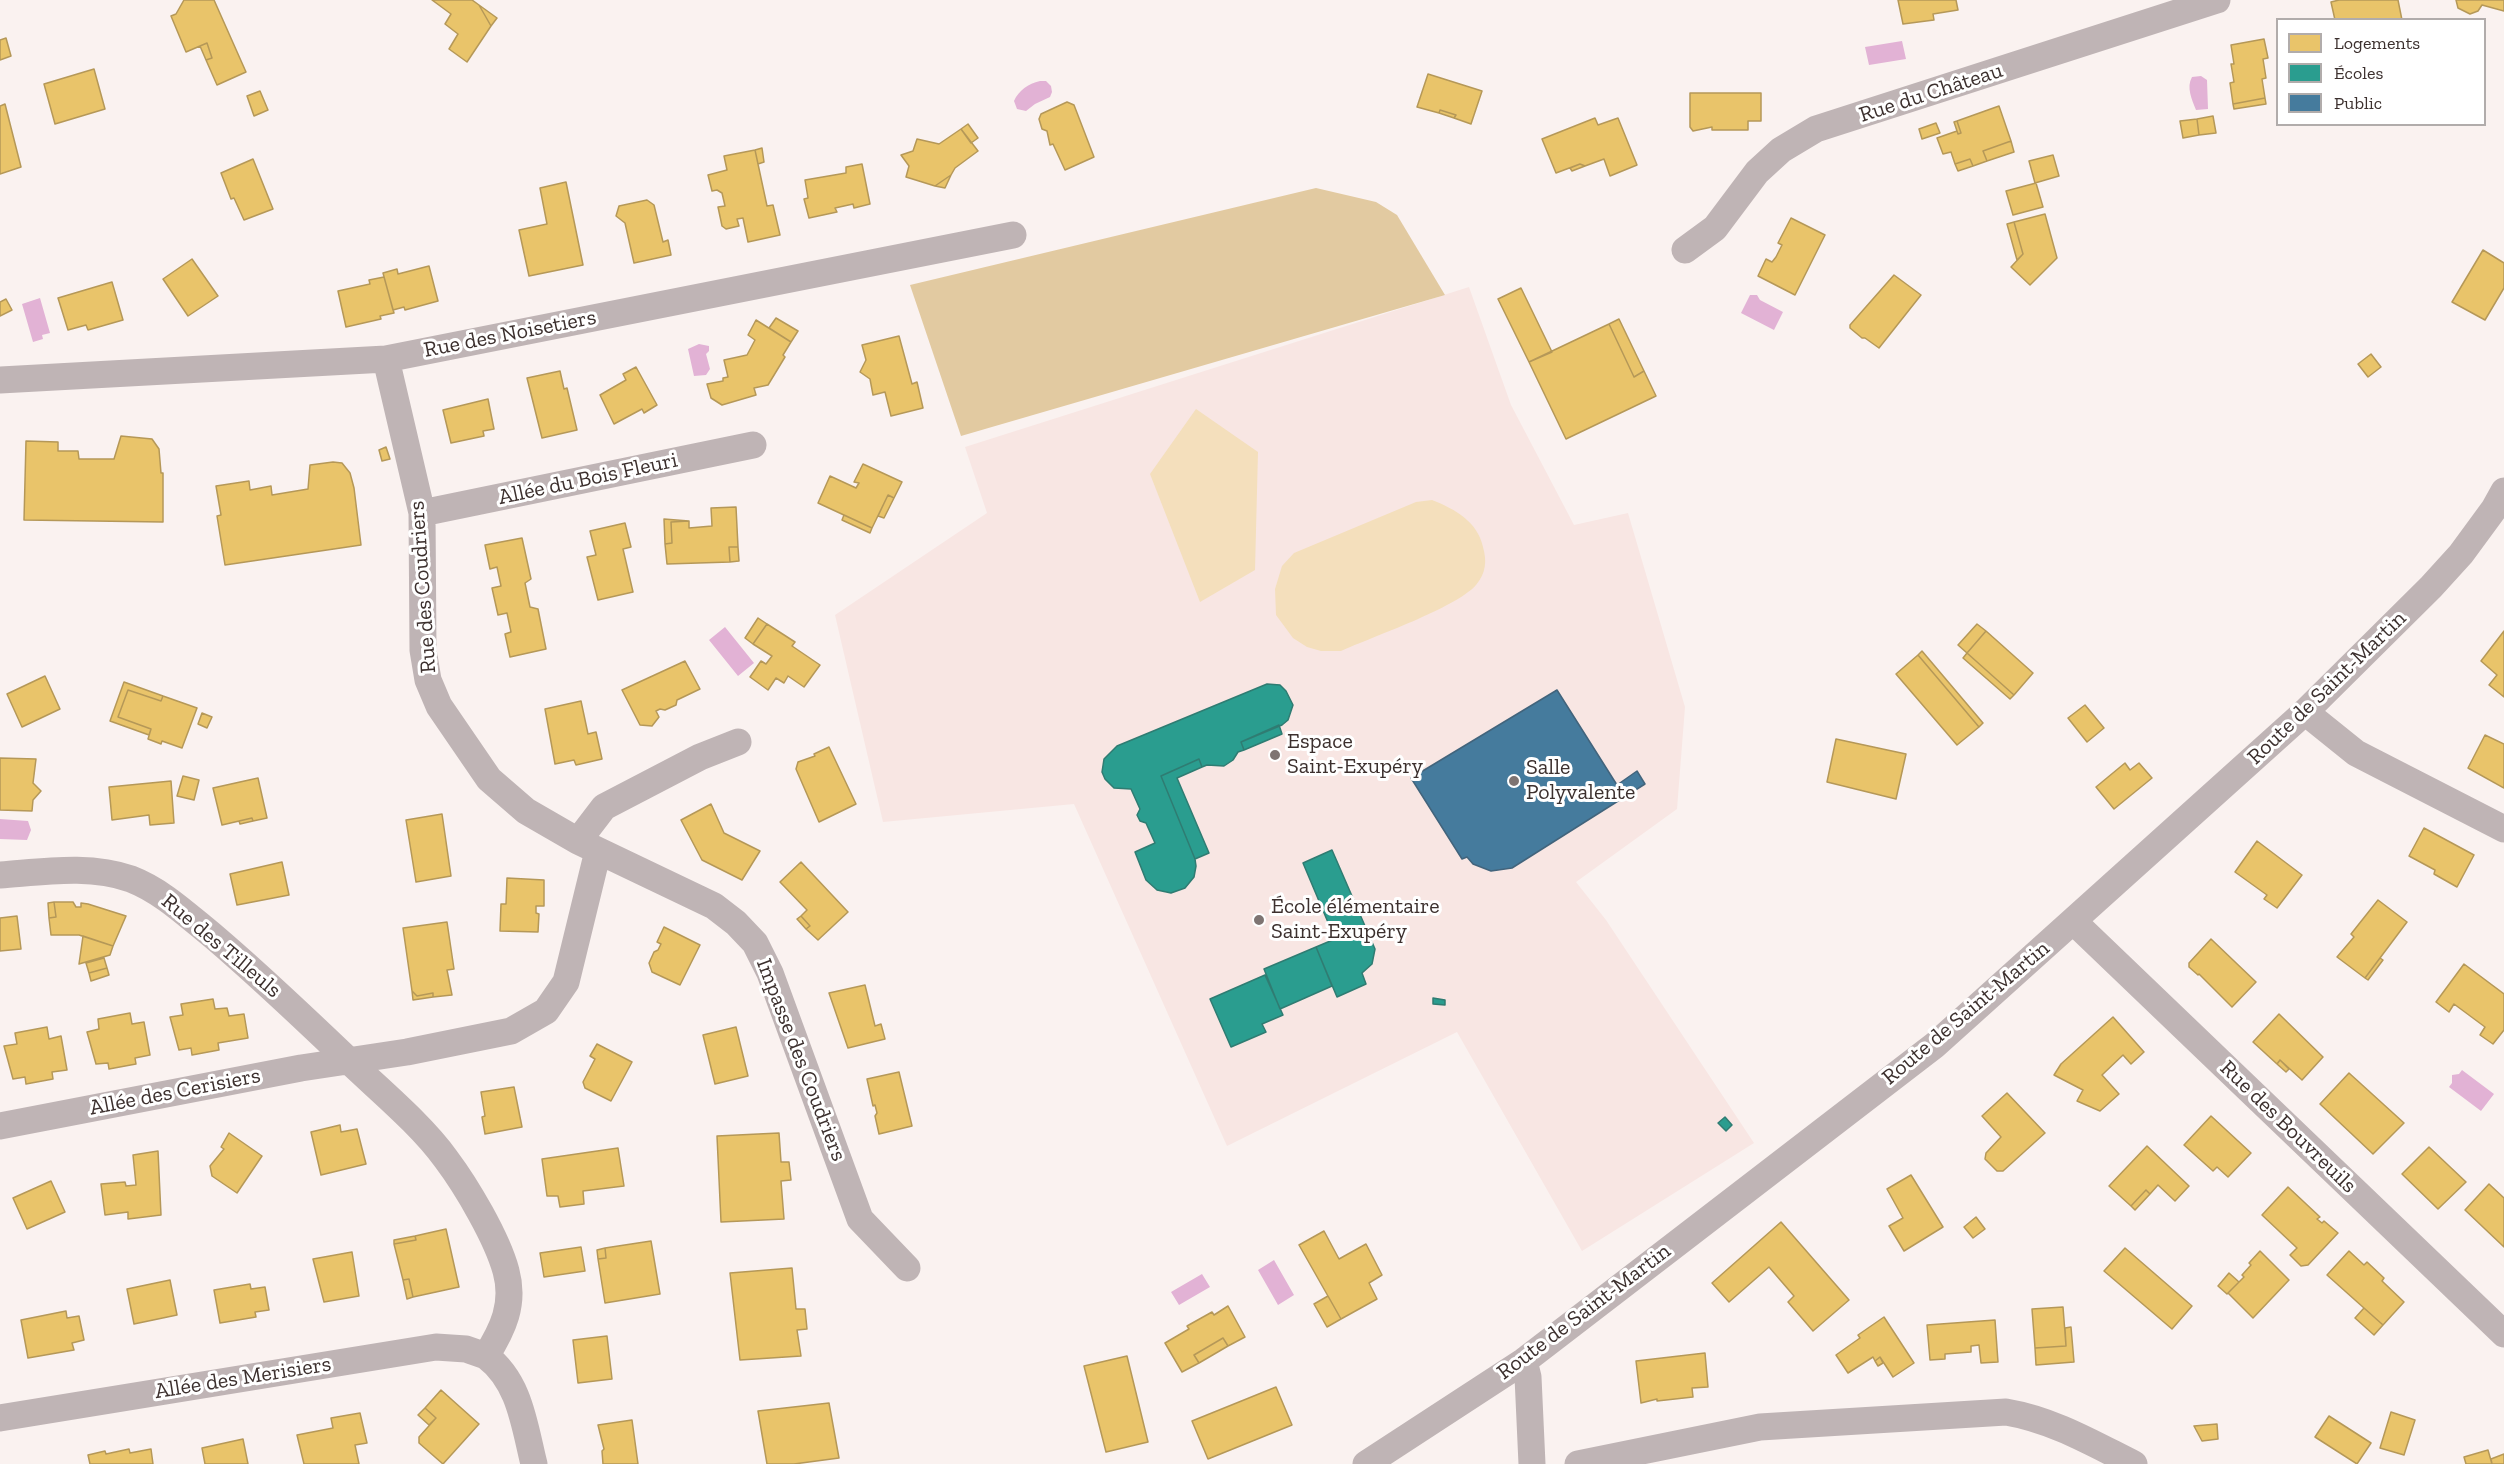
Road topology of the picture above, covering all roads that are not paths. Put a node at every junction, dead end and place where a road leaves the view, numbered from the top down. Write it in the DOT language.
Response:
graph roads {
  1 [pos="2217,0"];
  2 [pos="1013,235"];
  3 [pos="1685,250"];
  4 [pos="386,359"];
  5 [pos="0,380"];
  6 [pos="753,445"];
  7 [pos="2501,506"];
  8 [pos="422,513"];
  9 [pos="2305,712"];
  10 [pos="738,742"];
  11 [pos="2504,829"];
  12 [pos="588,846"];
  13 [pos="0,875"];
  14 [pos="2073,921"];
  15 [pos="350,1062"];
  16 [pos="0,1126"];
  17 [pos="907,1268"];
  18 [pos="2504,1334"];
  19 [pos="486,1356"];
  20 [pos="1524,1361"];
  21 [pos="0,1418"];
  22 [pos="534,1464"];
  23 [pos="1366,1464"];
  24 [pos="1532,1464"];
  25 [pos="1578,1464"];
  26 [pos="2134,1464"];
  1 -- 3 [label="street, Rue du Château"];
  2 -- 4 [label="street, Rue des Noisetiers"];
  4 -- 5 [label="street, Rue des Noisetiers"];
  4 -- 8 [label="street, Rue des Coudriers"];
  6 -- 8 [label="street, Allée du Bois Fleuri"];
  7 -- 9 [label="street, Route de Saint-Martin"];
  8 -- 12 [label="street, Rue des Coudriers"];
  9 -- 11 [label="street"];
  9 -- 14 [label="street, Route de Saint-Martin"];
  10 -- 12 [label="street"];
  12 -- 15 [label="street, Allée des Cerisiers"];
  12 -- 17 [label="street, Impasse des Coudriers"];
  13 -- 15 [label="street, Rue des Tilleuls"];
  14 -- 18 [label="street, Rue des Bouvreuils"];
  14 -- 20 [label="street, Route de Saint-Martin"];
  15 -- 16 [label="street, Allée des Cerisiers"];
  15 -- 19 [label="street, Rue des Tilleuls"];
  19 -- 21 [label="street, Allée des Merisiers"];
  19 -- 22 [label="street"];
  20 -- 23 [label="street, Route de Saint-Martin"];
  20 -- 24 [label="street"];
  25 -- 26 [label="street"];
}
